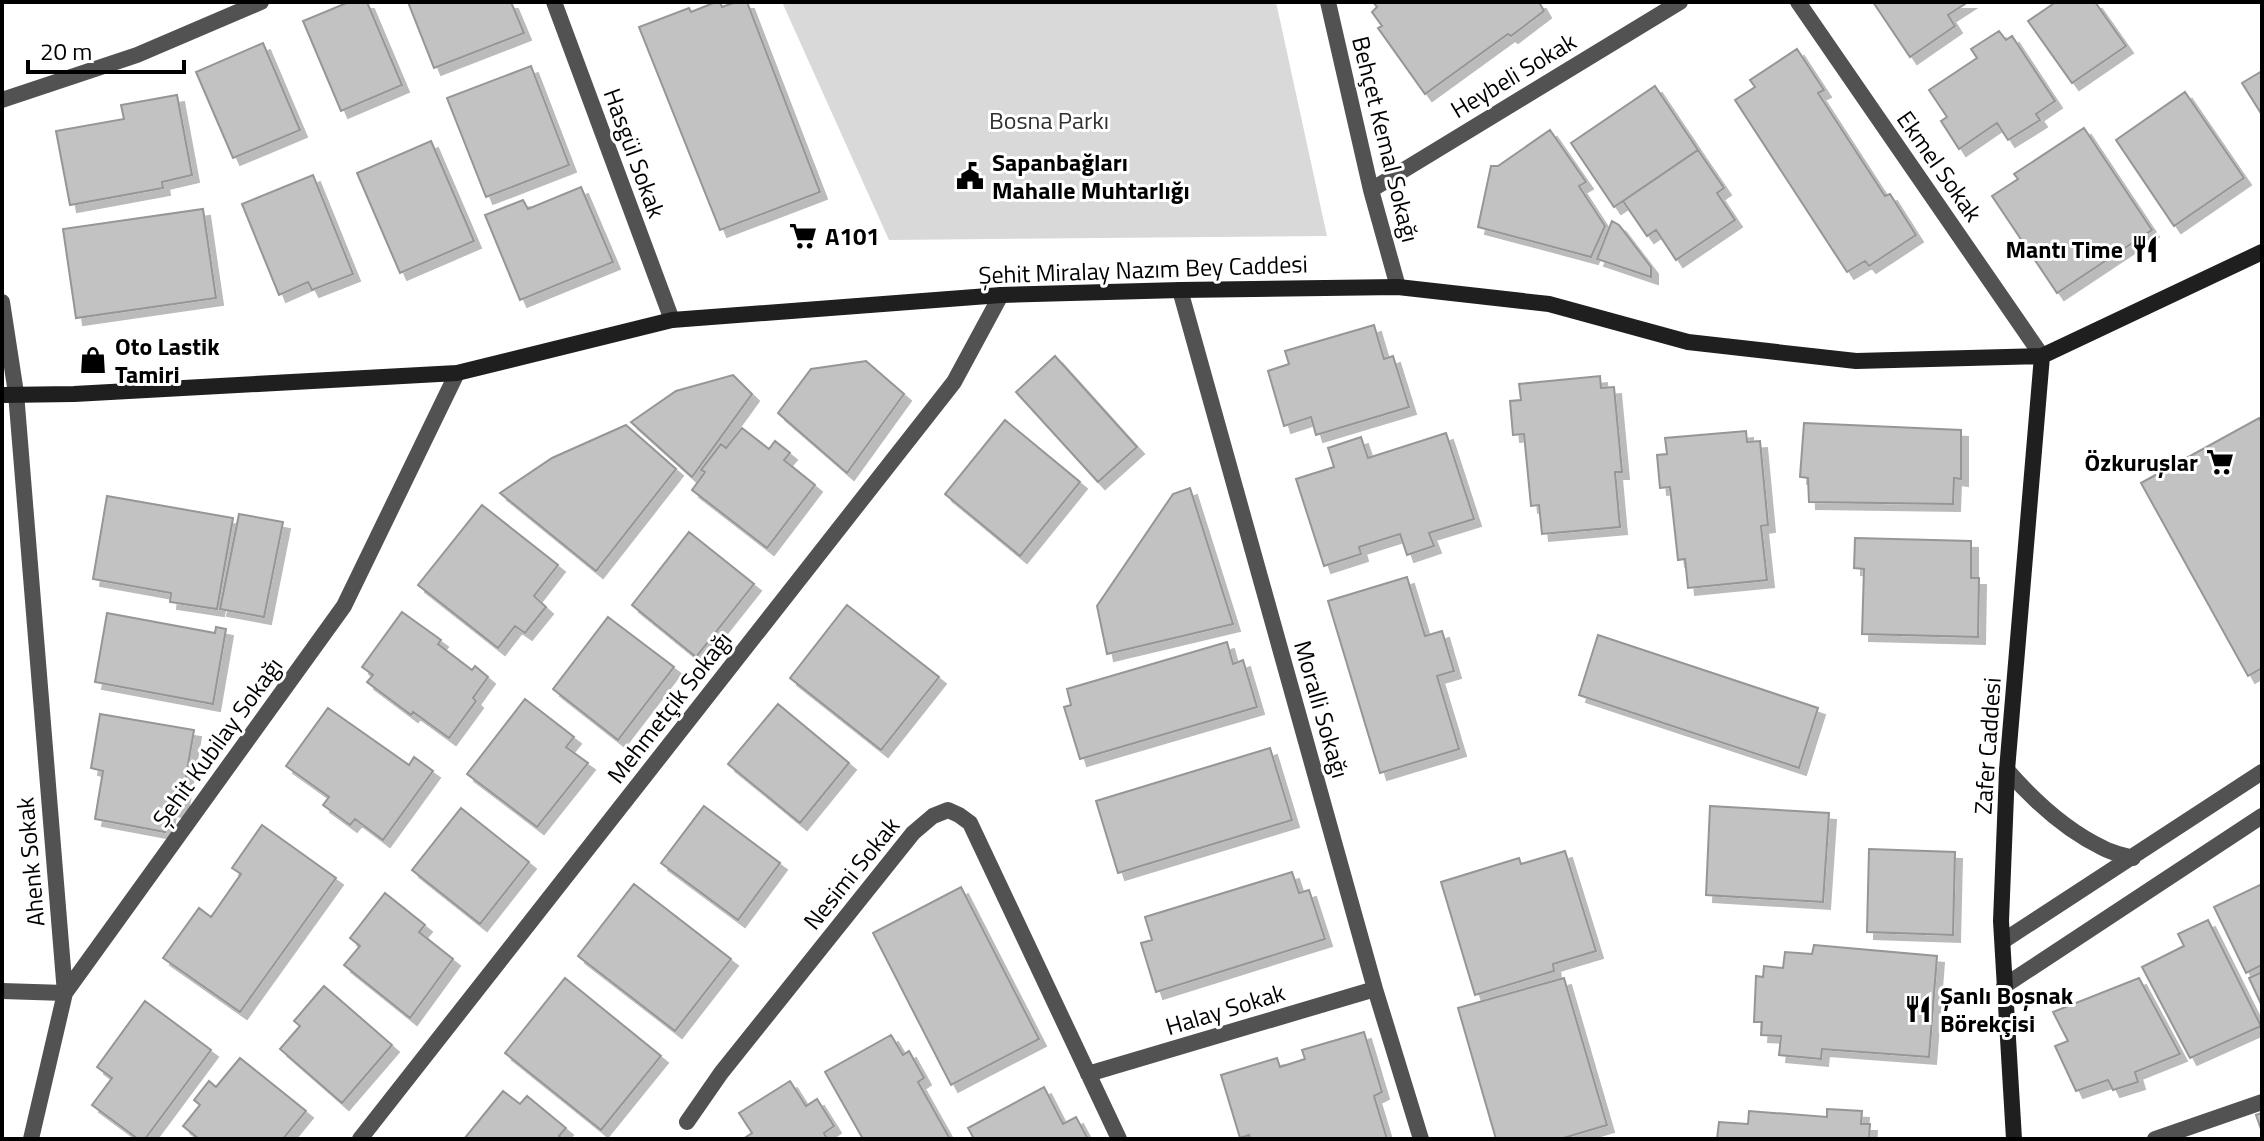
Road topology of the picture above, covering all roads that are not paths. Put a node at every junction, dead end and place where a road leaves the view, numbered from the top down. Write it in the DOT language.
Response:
graph roads {
  1 [pos="261,2"];
  2 [pos="554,2"];
  3 [pos="1328,2"];
  4 [pos="1680,2"];
  5 [pos="1798,2"];
  6 [pos="2,100"];
  7 [pos="1371,190"];
  8 [pos="2262,252"];
  9 [pos="1398,287"];
  10 [pos="1180,290"];
  11 [pos="1001,295"];
  12 [pos="2,302"];
  13 [pos="672,320"];
  14 [pos="2042,356"];
  15 [pos="457,373"];
  16 [pos="9,394"];
  17 [pos="2007,770"];
  18 [pos="2262,772"];
  19 [pos="2262,816"];
  20 [pos="2133,858"];
  21 [pos="2003,941"];
  22 [pos="2004,986"];
  23 [pos="1375,989"];
  24 [pos="2,991"];
  25 [pos="65,993"];
  26 [pos="1088,1074"];
  27 [pos="2262,1102"];
  28 [pos="687,1122"];
  29 [pos="31,1139"];
  30 [pos="360,1139"];
  31 [pos="1119,1139"];
  32 [pos="1421,1139"];
  33 [pos="2014,1139"];
  34 [pos="2155,1139"];
  1 -- 6 [label="street"];
  2 -- 13 [label="street, Hasgül Sokak"];
  3 -- 7 [label="street, Behçet Kemal Sokağı"];
  4 -- 7 [label="street, Heybeli Sokak"];
  5 -- 14 [label="street, Ekmel Sokak"];
  7 -- 9 [label="street, Behçet Kemal Sokağı"];
  8 -- 14 [label="street, Şehit Miralay Nazım Bey Caddesi"];
  9 -- 10 [label="street, Şehit Miralay Nazım Bey Caddesi"];
  9 -- 14 [label="street, Şehit Miralay Nazım Bey Caddesi"];
  10 -- 11 [label="street, Şehit Miralay Nazım Bey Caddesi"];
  10 -- 23 [label="street, Moralli Sokağı"];
  11 -- 13 [label="street, Şehit Miralay Nazım Bey Caddesi"];
  11 -- 30 [label="street, Mehmetçik Sokağı"];
  12 -- 16 [label="street, Ahenk Sokak"];
  13 -- 15 [label="street, Şehit Miralay Nazım Bey Caddesi"];
  14 -- 17 [label="street, Zafer Caddesi"];
  15 -- 16 [label="street, Şehit Miralay Nazım Bey Caddesi"];
  15 -- 25 [label="street, Şehit Kubilay Sokağı"];
  16 -- 25 [label="street, Ahenk Sokak"];
  17 -- 20 [label="street"];
  17 -- 21 [label="street, Zafer Caddesi"];
  18 -- 20 [label="street"];
  19 -- 22 [label="street"];
  20 -- 21 [label="street"];
  21 -- 22 [label="street, Zafer Caddesi"];
  22 -- 33 [label="street, Zafer Caddesi"];
  23 -- 26 [label="street, Halay Sokak"];
  23 -- 32 [label="street, Moralli Sokağı"];
  24 -- 25 [label="street"];
  25 -- 29 [label="street, Şehit Kubilay Sokağı"];
  26 -- 28 [label="street, Nesimi Sokak"];
  26 -- 31 [label="street, Nesimi Sokak"];
  27 -- 34 [label="street"];
}
